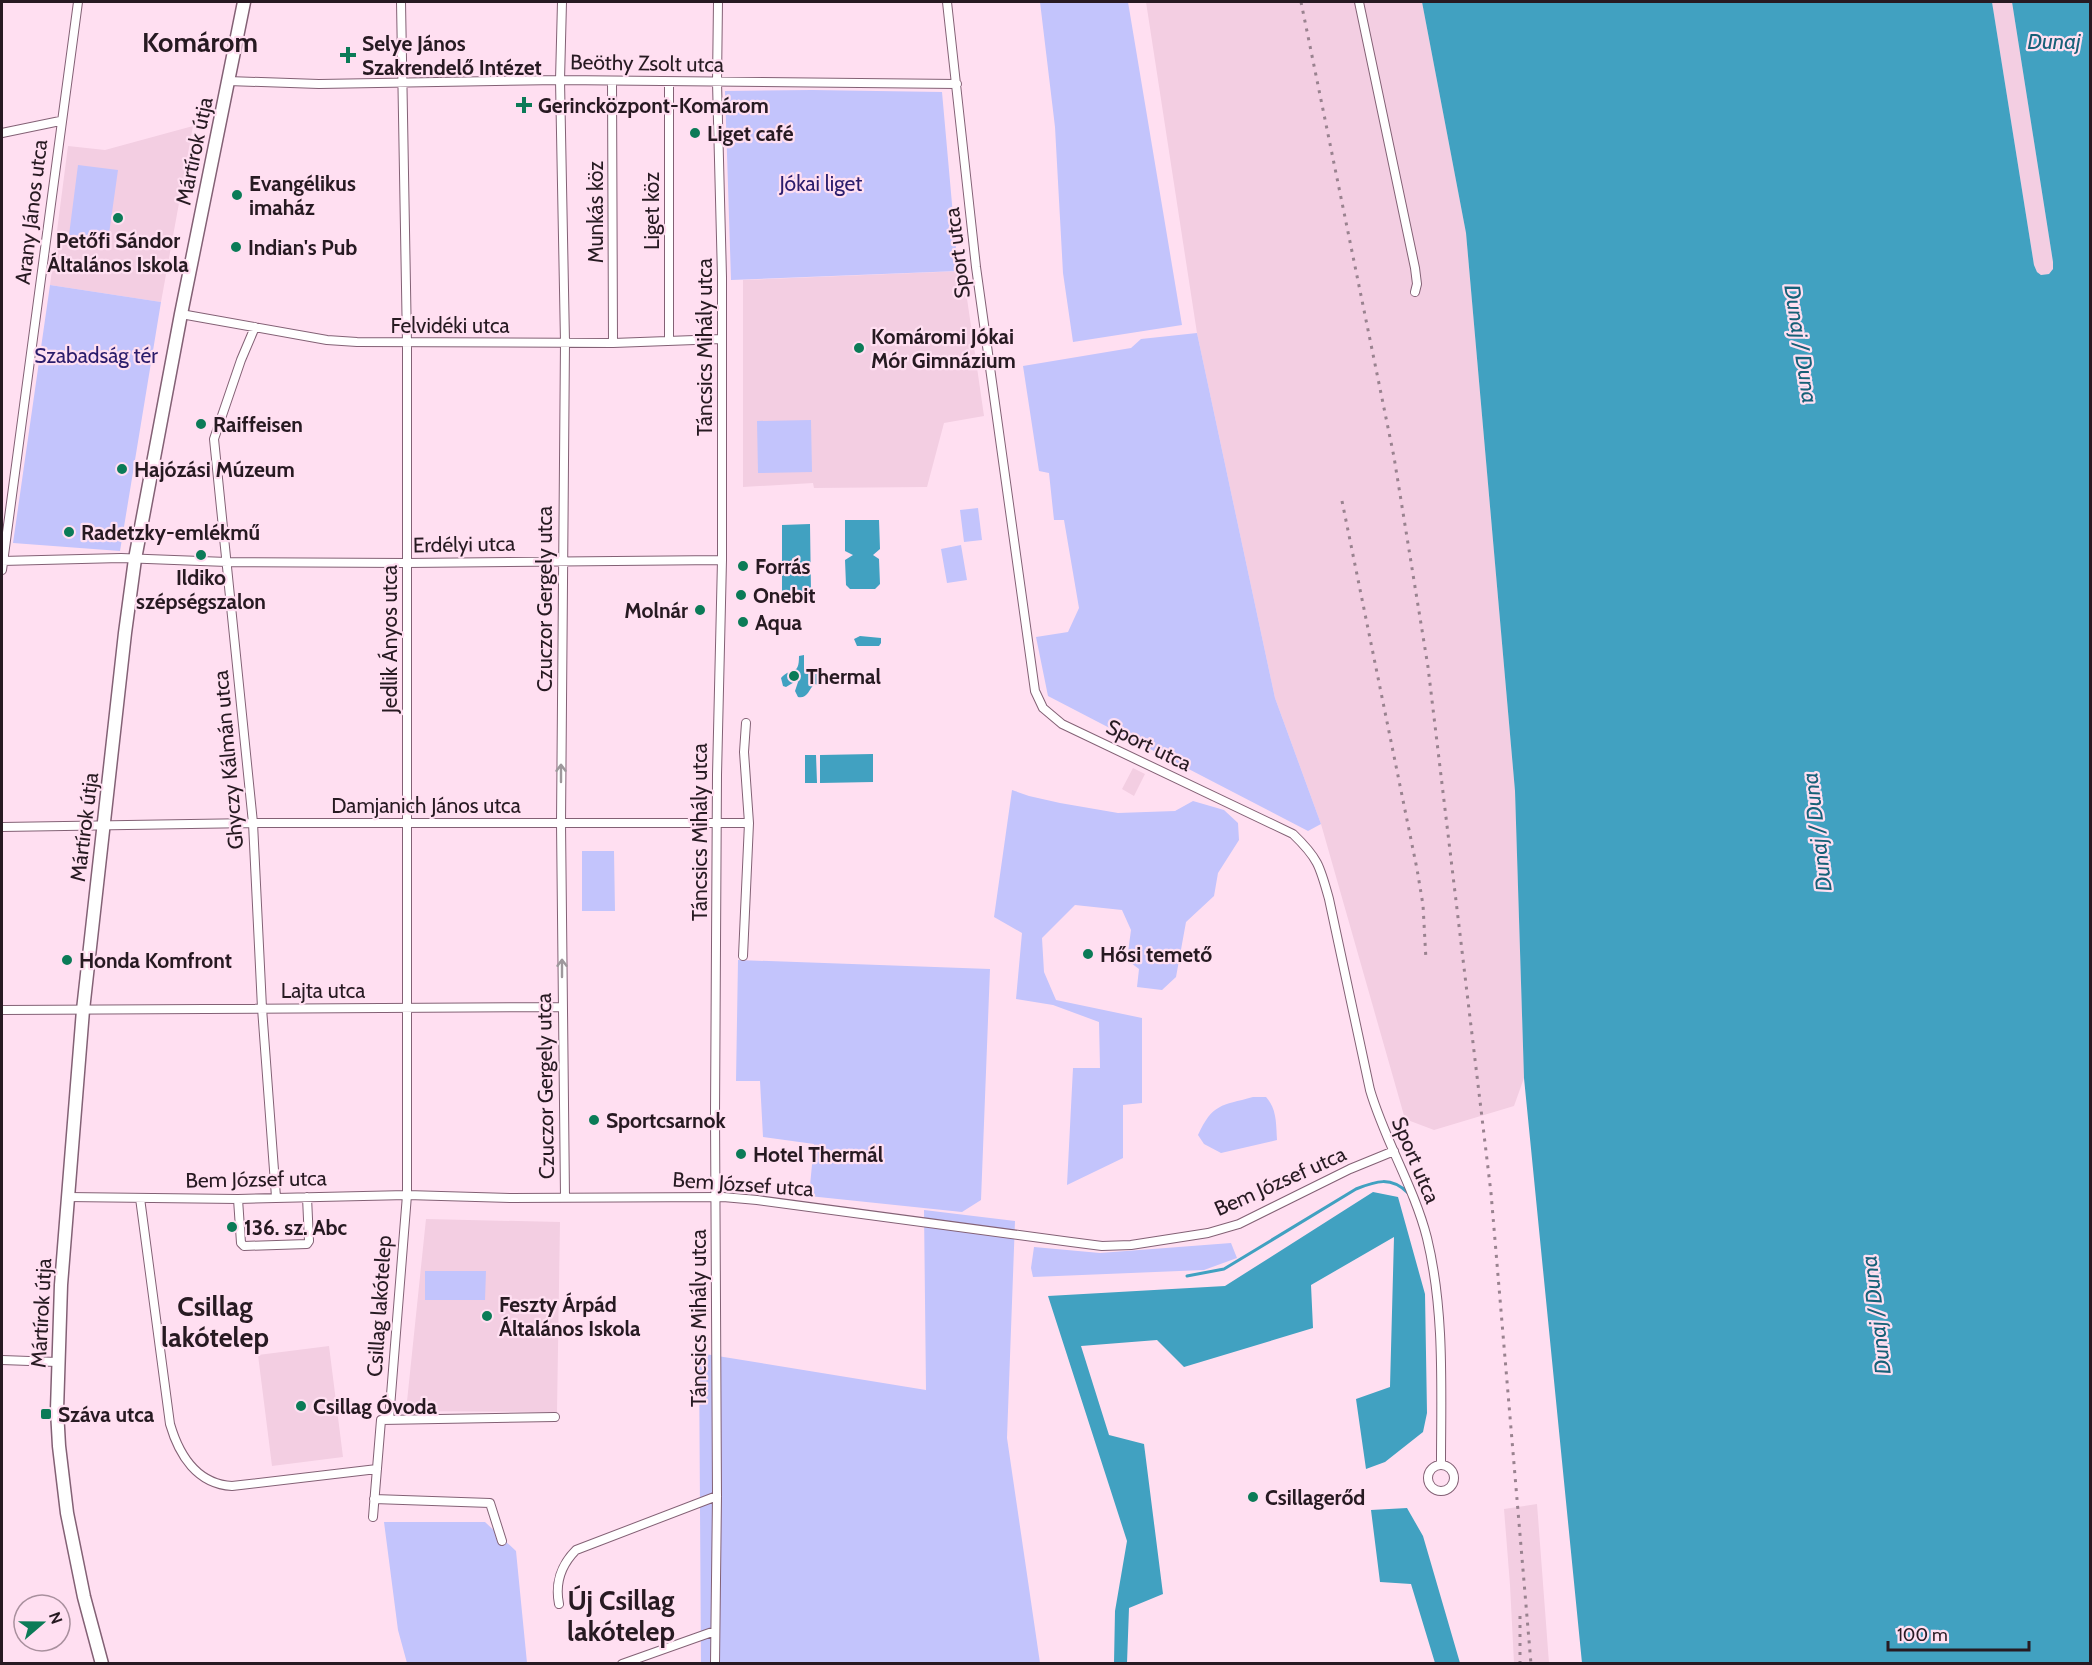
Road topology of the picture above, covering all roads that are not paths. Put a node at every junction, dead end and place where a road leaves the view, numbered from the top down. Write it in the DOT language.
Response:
graph roads {
  1 [pos="78,2"];
  2 [pos="244,2"];
  3 [pos="401,2"];
  4 [pos="562,2"];
  5 [pos="717,2"];
  6 [pos="947,2"];
  7 [pos="1359,2"];
  8 [pos="560,80"];
  9 [pos="228,81"];
  10 [pos="612,81"];
  11 [pos="669,82"];
  12 [pos="717,82"];
  13 [pos="403,83"];
  14 [pos="957,84"];
  15 [pos="60,121"];
  16 [pos="2,133"];
  17 [pos="1415,292"];
  18 [pos="181,314"];
  19 [pos="255,327"];
  20 [pos="722,339"];
  21 [pos="669,341"];
  22 [pos="565,342"];
  23 [pos="614,343"];
  24 [pos="407,344"];
  25 [pos="135,559"];
  26 [pos="562,560"];
  27 [pos="722,560"];
  28 [pos="2,561"];
  29 [pos="227,562"];
  30 [pos="407,563"];
  31 [pos="2,570"];
  32 [pos="746,723"];
  33 [pos="253,823"];
  34 [pos="406,823"];
  35 [pos="561,823"];
  36 [pos="718,823"];
  37 [pos="749,823"];
  38 [pos="103,825"];
  39 [pos="2,827"];
  40 [pos="743,956"];
  41 [pos="562,1007"];
  42 [pos="262,1008"];
  43 [pos="406,1009"];
  44 [pos="2,1010"];
  45 [pos="83,1010"];
  46 [pos="1394,1151"];
  47 [pos="406,1195"];
  48 [pos="68,1197"];
  49 [pos="276,1197"];
  50 [pos="307,1197"];
  51 [pos="565,1197"];
  52 [pos="717,1197"];
  53 [pos="140,1198"];
  54 [pos="238,1199"];
  55 [pos="2,1360"];
  56 [pos="57,1362"];
  57 [pos="555,1417"];
  58 [pos="388,1420"];
  59 [pos="1441,1465"];
  60 [pos="377,1468"];
  61 [pos="717,1496"];
  62 [pos="374,1499"];
  63 [pos="373,1517"];
  64 [pos="502,1541"];
  65 [pos="559,1604"];
  66 [pos="715,1631"];
  67 [pos="102,1664"];
  68 [pos="622,1664"];
  69 [pos="715,1664"];
  1 -- 15 [label="street, Arany János utca"];
  2 -- 9 [label="main road, Mártírok útja"];
  3 -- 13 [label="street, Jedlik Ányos utca"];
  4 -- 8 [label="street, Czuczor Gergely utca"];
  5 -- 12 [label="street, Táncsics Mihály utca"];
  6 -- 14 [label="street, Sport utca"];
  7 -- 17 [label="street"];
  8 -- 10 [label="street, Beöthy Zsolt utca"];
  8 -- 13 [label="street, Beöthy Zsolt utca"];
  8 -- 22 [label="street, Czuczor Gergely utca"];
  9 -- 13 [label="street, Beöthy Zsolt utca"];
  9 -- 18 [label="main road, Mártírok útja"];
  10 -- 11 [label="street, Beöthy Zsolt utca"];
  10 -- 23 [label="street, Munkás köz"];
  11 -- 12 [label="street, Beöthy Zsolt utca"];
  11 -- 21 [label="street, Liget köz"];
  12 -- 14 [label="street, Beöthy Zsolt utca"];
  12 -- 20 [label="street, Táncsics Mihály utca"];
  13 -- 24 [label="street, Jedlik Ányos utca"];
  14 -- 46 [label="street, Sport utca"];
  15 -- 16 [label="street"];
  15 -- 28 [label="street, Arany János utca"];
  18 -- 19 [label="street, Felvidéki utca"];
  18 -- 25 [label="main road, Mártírok útja"];
  19 -- 24 [label="street, Felvidéki utca"];
  19 -- 29 [label="street, Ghyczy Kálmán utca"];
  20 -- 21 [label="street, Felvidéki utca"];
  20 -- 27 [label="street, Táncsics Mihály utca"];
  21 -- 23 [label="street, Felvidéki utca"];
  22 -- 23 [label="street, Felvidéki utca"];
  22 -- 24 [label="street, Felvidéki utca"];
  22 -- 26 [label="street, Czuczor Gergely utca"];
  24 -- 30 [label="street, Jedlik Ányos utca"];
  25 -- 28 [label="street, Erdélyi utca"];
  25 -- 29 [label="street, Erdélyi utca"];
  25 -- 38 [label="main road, Mártírok útja"];
  26 -- 27 [label="street, Erdélyi utca"];
  26 -- 30 [label="street, Erdélyi utca"];
  35 -- 26 [label="street, Czuczor Gergely utca, one-way"];
  27 -- 36 [label="street, Táncsics Mihály utca"];
  28 -- 31 [label="street, Arany János utca"];
  29 -- 30 [label="street, Erdélyi utca"];
  29 -- 33 [label="street, Ghyczy Kálmán utca"];
  30 -- 34 [label="street, Jedlik Ányos utca"];
  32 -- 37 [label="street"];
  33 -- 34 [label="street, Damjanich János utca"];
  33 -- 38 [label="street, Damjanich János utca"];
  33 -- 42 [label="street, Ghyczy Kálmán utca"];
  34 -- 35 [label="street, Damjanich János utca"];
  34 -- 43 [label="street, Jedlik Ányos utca"];
  35 -- 36 [label="street, Damjanich János utca"];
  41 -- 35 [label="street, Czuczor Gergely utca, one-way"];
  36 -- 37 [label="street, Damjanich János utca"];
  36 -- 52 [label="street, Táncsics Mihály utca"];
  37 -- 40 [label="street"];
  38 -- 39 [label="street, Damjanich János utca"];
  38 -- 45 [label="main road, Mártírok útja"];
  41 -- 43 [label="street, Lajta utca"];
  41 -- 51 [label="street, Czuczor Gergely utca"];
  42 -- 43 [label="street, Lajta utca"];
  42 -- 45 [label="street, Lajta utca"];
  42 -- 49 [label="street, Ghyczy Kálmán utca"];
  43 -- 47 [label="street, Jedlik Ányos utca"];
  44 -- 45 [label="street, Lajta utca"];
  45 -- 48 [label="main road, Mártírok útja"];
  46 -- 52 [label="street, Bem József utca"];
  46 -- 59 [label="street, Sport utca"];
  47 -- 50 [label="street, Bem József utca"];
  47 -- 51 [label="street, Bem József utca"];
  47 -- 58 [label="street, Csillag lakótelep"];
  48 -- 53 [label="street, Bem József utca"];
  48 -- 56 [label="main road, Mártírok útja"];
  49 -- 50 [label="street, Bem József utca"];
  49 -- 54 [label="street, Bem József utca"];
  50 -- 54 [label="street"];
  51 -- 52 [label="street, Bem József utca"];
  52 -- 61 [label="street, Táncsics Mihály utca"];
  53 -- 54 [label="street, Bem József utca"];
  53 -- 60 [label="street"];
  55 -- 56 [label="street"];
  56 -- 67 [label="main road, Mártírok útja"];
  57 -- 58 [label="street"];
  58 -- 60 [label="street, Csillag lakótelep"];
  60 -- 62 [label="street, Csillag lakótelep"];
  61 -- 65 [label="street"];
  61 -- 66 [label="street, Táncsics Mihály utca"];
  62 -- 63 [label="street, Csillag lakótelep"];
  62 -- 64 [label="street"];
  66 -- 68 [label="street"];
  66 -- 69 [label="street, Táncsics Mihály utca"];
}
